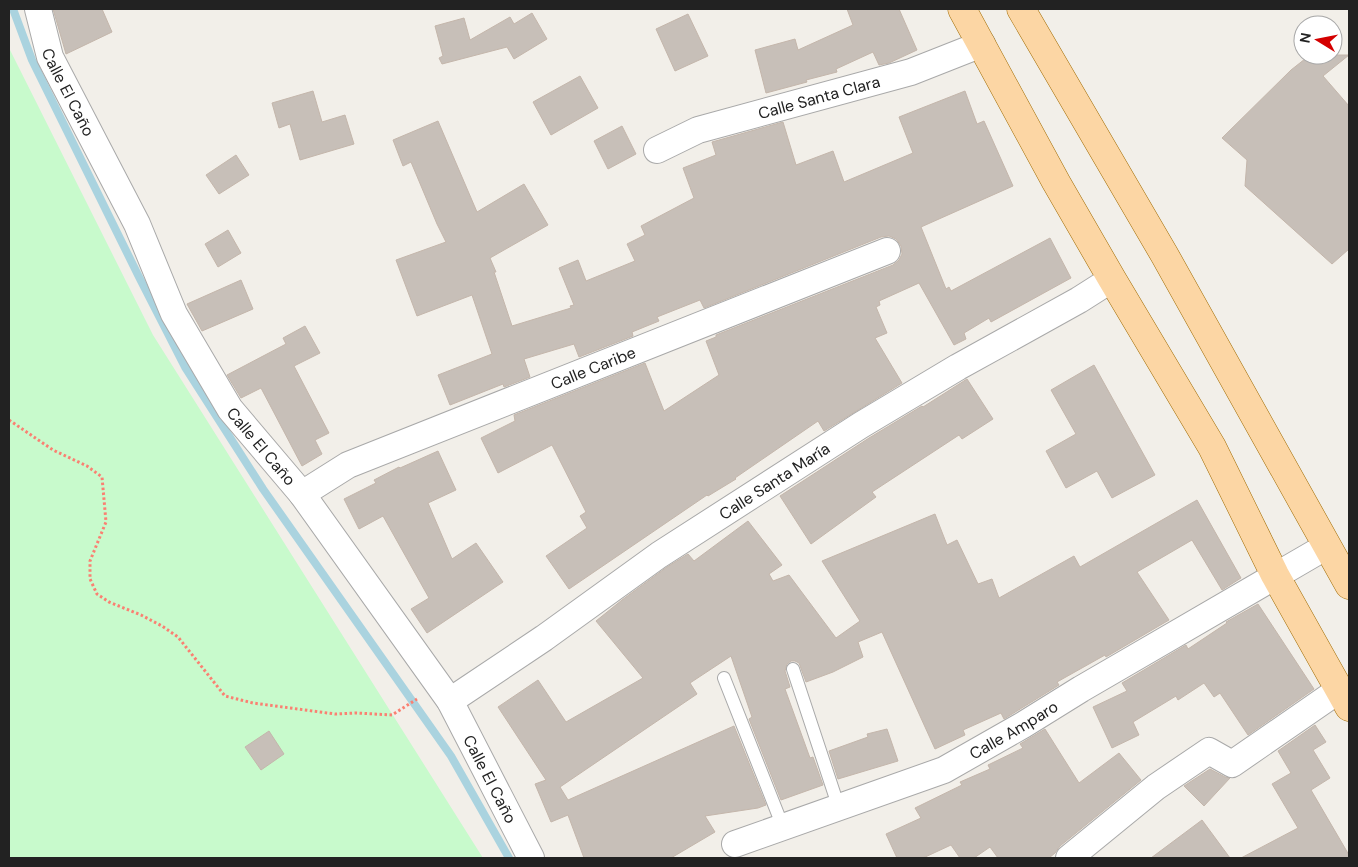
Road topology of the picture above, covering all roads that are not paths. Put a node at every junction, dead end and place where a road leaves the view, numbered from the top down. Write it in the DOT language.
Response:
graph roads {
  1 [pos="38,9"];
  2 [pos="962,9"];
  3 [pos="1021,9"];
  4 [pos="982,44"];
  5 [pos="657,150"];
  6 [pos="887,251"];
  7 [pos="1112,279"];
  8 [pos="302,494"];
  9 [pos="1327,546"];
  10 [pos="1275,575"];
  11 [pos="1349,585"];
  12 [pos="793,668"];
  13 [pos="724,678"];
  14 [pos="1344,699"];
  15 [pos="450,700"];
  16 [pos="839,808"];
  17 [pos="783,827"];
  18 [pos="734,844"];
  19 [pos="531,858"];
  20 [pos="1069,858"];
  1 -- 8 [label="street, Calle El Caño"];
  2 -- 4 [label="main road"];
  3 -- 9 [label="main road"];
  4 -- 5 [label="street, Calle Santa Clara"];
  4 -- 7 [label="main road"];
  6 -- 8 [label="street, Calle Caribe"];
  7 -- 10 [label="main road"];
  7 -- 15 [label="street, Calle Santa María"];
  8 -- 15 [label="street, Calle El Caño"];
  9 -- 10 [label="street, Calle Amparo"];
  9 -- 11 [label="main road"];
  10 -- 14 [label="main road"];
  10 -- 16 [label="street, Calle Amparo"];
  12 -- 16 [label="lane"];
  13 -- 17 [label="lane"];
  14 -- 20 [label="street"];
  15 -- 19 [label="street, Calle El Caño"];
  16 -- 17 [label="street, Calle Amparo"];
  17 -- 18 [label="street, Calle Amparo"];
}
